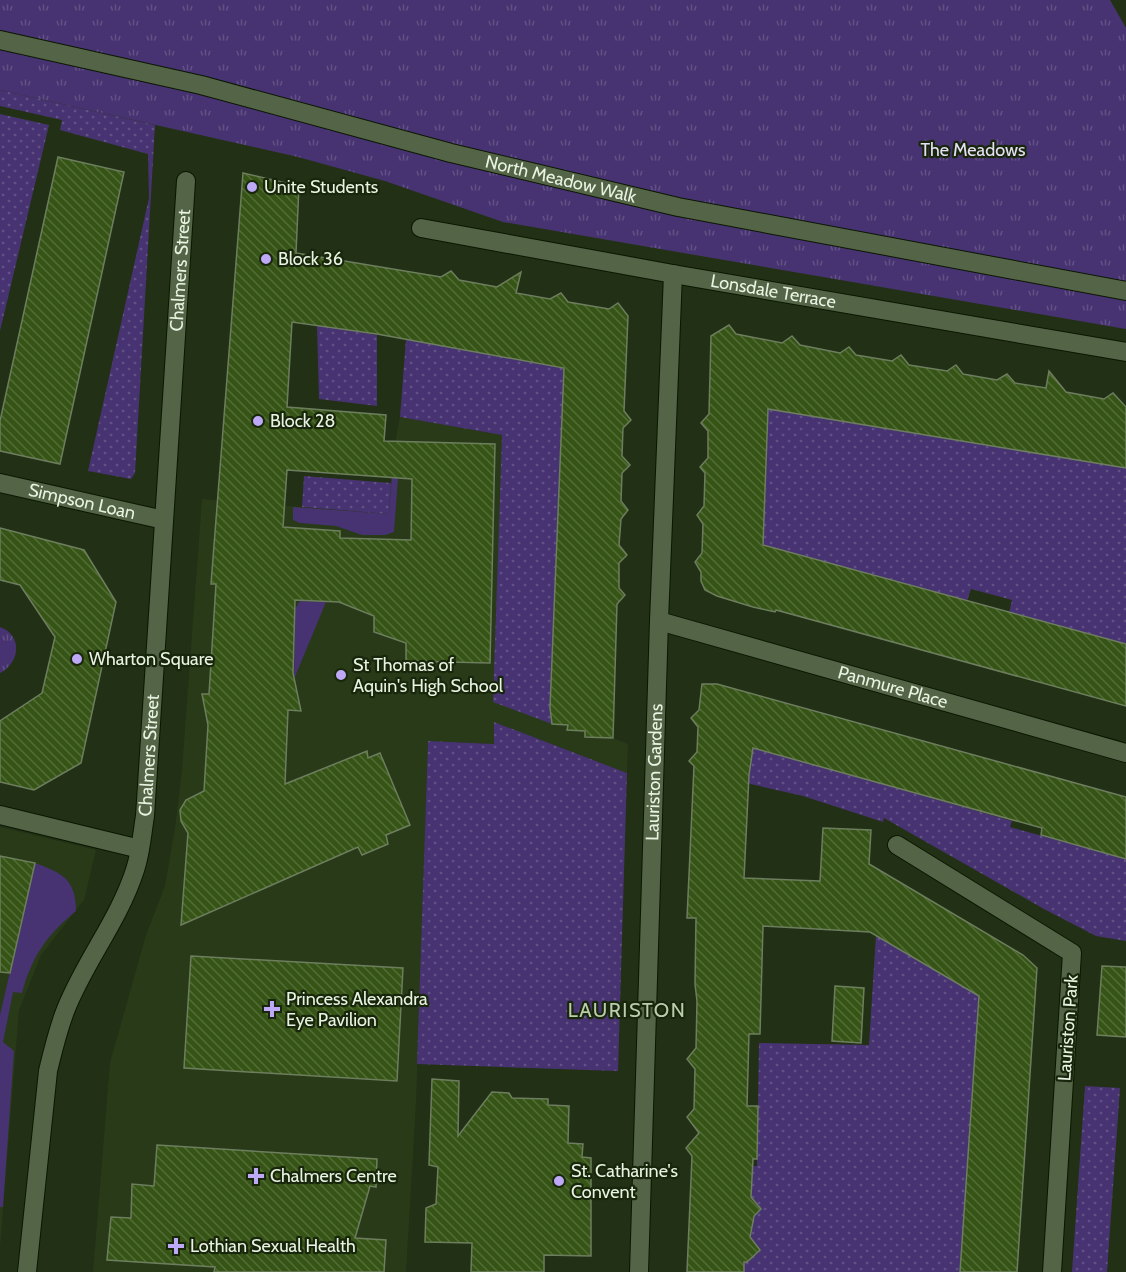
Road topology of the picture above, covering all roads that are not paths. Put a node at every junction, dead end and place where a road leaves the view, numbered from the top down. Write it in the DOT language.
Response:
graph roads {
  1 [pos="0,40"];
  2 [pos="186,181"];
  3 [pos="421,228"];
  4 [pos="673,274"];
  5 [pos="1126,291"];
  6 [pos="1126,352"];
  7 [pos="0,483"];
  8 [pos="164,520"];
  9 [pos="659,621"];
  10 [pos="1126,753"];
  11 [pos="0,815"];
  12 [pos="897,845"];
  13 [pos="140,849"];
  14 [pos="27,1272"];
  15 [pos="639,1272"];
  16 [pos="1052,1272"];
  1 -- 5 [label="street, North Meadow Walk"];
  2 -- 8 [label="street, Chalmers Street"];
  3 -- 4 [label="street, Lonsdale Terrace"];
  4 -- 6 [label="street, Lonsdale Terrace"];
  4 -- 9 [label="street, Lauriston Gardens"];
  7 -- 8 [label="street, Simpson Loan"];
  8 -- 13 [label="street, Chalmers Street"];
  9 -- 10 [label="street, Panmure Place"];
  9 -- 15 [label="street, Lauriston Gardens"];
  11 -- 13 [label="street"];
  12 -- 16 [label="street, Lauriston Park"];
  13 -- 14 [label="street, Chalmers Street"];
}
